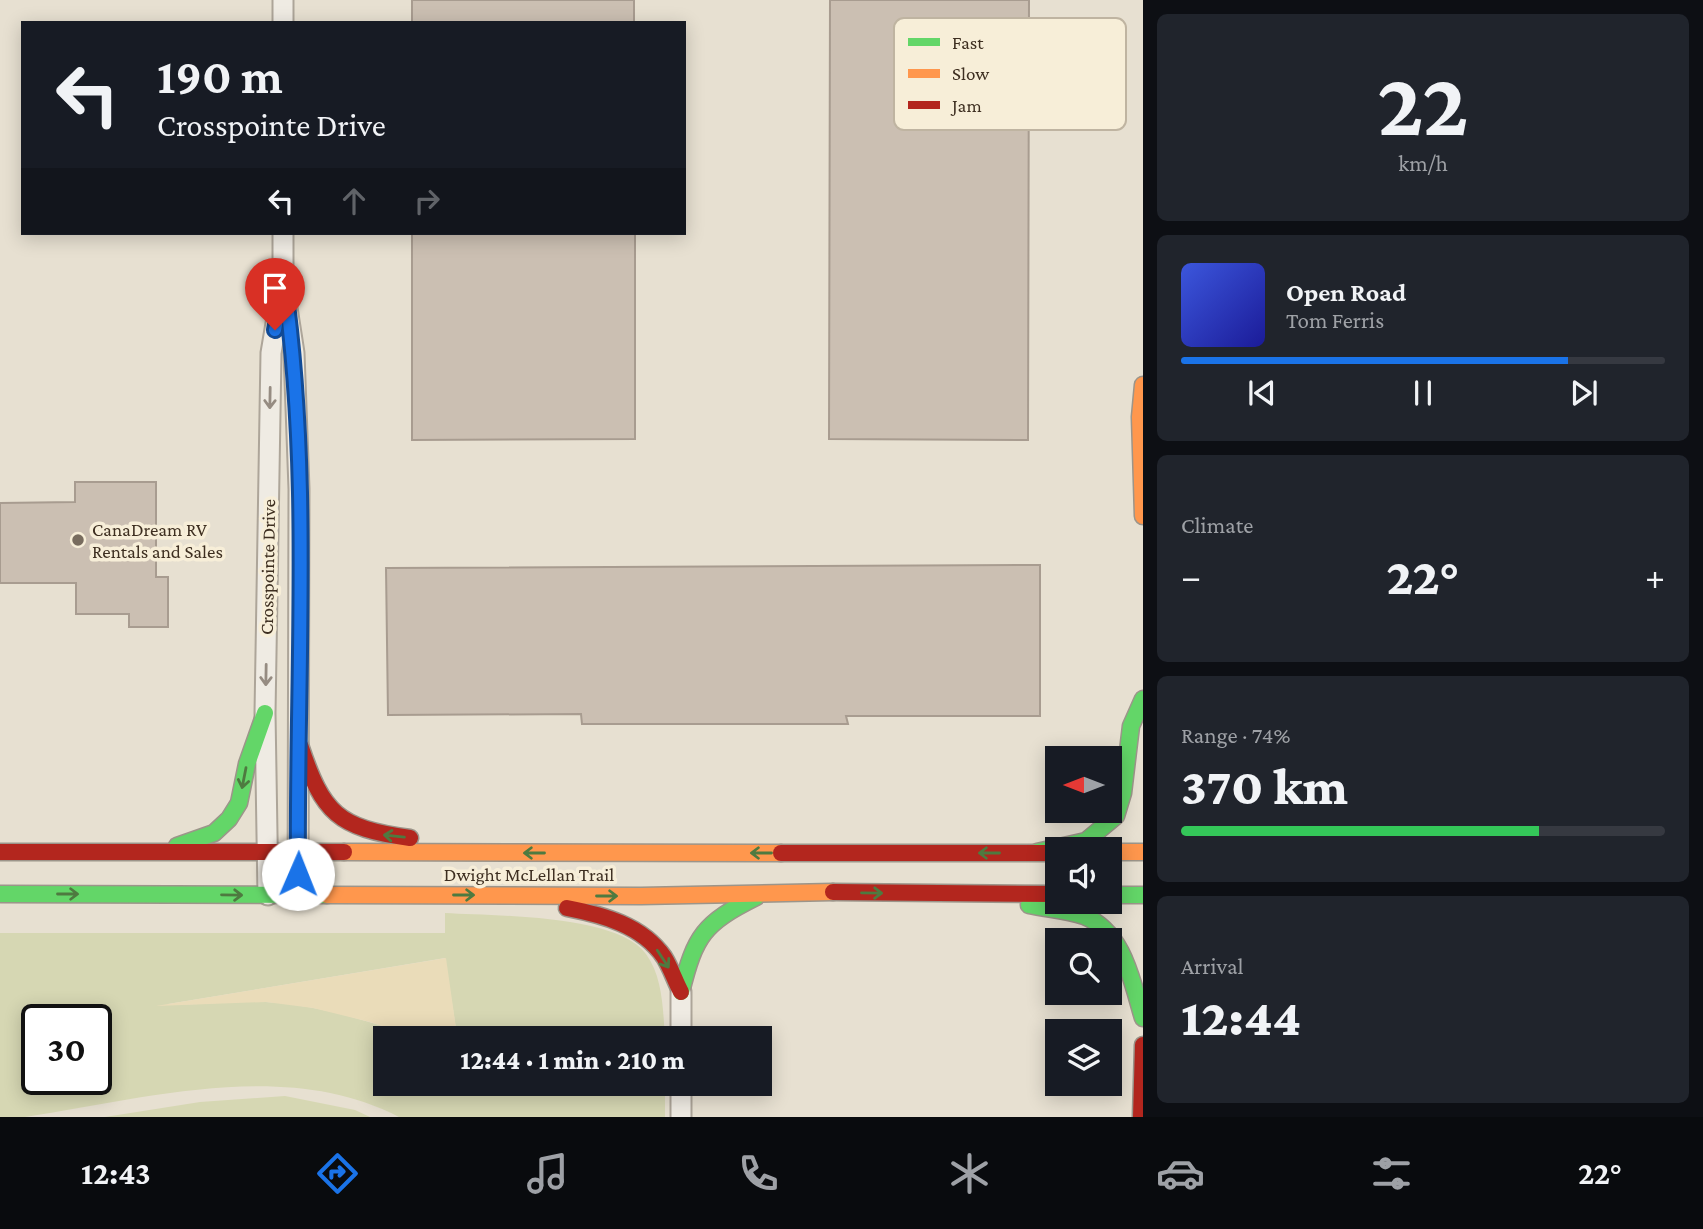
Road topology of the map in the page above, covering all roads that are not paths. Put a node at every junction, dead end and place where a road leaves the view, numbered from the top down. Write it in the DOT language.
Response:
graph roads {
  1 [pos="284,0"];
  2 [pos="284,21"];
  3 [pos="284,235"];
  4 [pos="284,282"];
  5 [pos="1143,385"];
  6 [pos="1143,516"];
  7 [pos="1143,699"];
  8 [pos="265,713"];
  9 [pos="300,745"];
  10 [pos="0,852"];
  11 [pos="1122,852"];
  12 [pos="1143,852"];
  13 [pos="268,853"];
  14 [pos="298,853"];
  15 [pos="485,853"];
  16 [pos="1033,853"];
  17 [pos="1045,853"];
  18 [pos="150,854"];
  19 [pos="0,894"];
  20 [pos="762,894"];
  21 [pos="982,894"];
  22 [pos="1045,894"];
  23 [pos="268,895"];
  24 [pos="298,895"];
  25 [pos="490,895"];
  26 [pos="1122,895"];
  27 [pos="1143,895"];
  28 [pos="681,992"];
  29 [pos="1143,1018"];
  30 [pos="681,1026"];
  31 [pos="1143,1045"];
  32 [pos="681,1096"];
  33 [pos="681,1117"];
  34 [pos="1141,1117"];
  1 -- 2 [label="street"];
  3 -- 4 [label="street, Crosspointe Drive"];
  4 -- 8 [label="street, Crosspointe Drive, one-way"];
  4 -- 9 [label="street, Crosspointe Drive"];
  5 -- 6 [label="main road"];
  7 -- 16 [label="main road"];
  8 -- 13 [label="street, Crosspointe Drive"];
  8 -- 18 [label="main road, one-way"];
  9 -- 14 [label="street, Crosspointe Drive"];
  15 -- 9 [label="main road, one-way"];
  10 -- 18 [label="main road, Dwight McLellan Trail"];
  11 -- 12 [label="main road"];
  13 -- 14 [label="main road, Dwight McLellan Trail"];
  13 -- 18 [label="main road, Dwight McLellan Trail"];
  13 -- 23 [label="street, Crosspointe Drive"];
  14 -- 15 [label="main road, Dwight McLellan Trail"];
  14 -- 24 [label="street, Crosspointe Drive"];
  16 -- 15 [label="main road, Dwight McLellan Trail, one-way"];
  16 -- 17 [label="main road, Dwight McLellan Trail"];
  19 -- 23 [label="main road, Dwight McLellan Trail, one-way"];
  20 -- 21 [label="main road, Dwight McLellan Trail, one-way"];
  25 -- 20 [label="main road, Dwight McLellan Trail, one-way"];
  20 -- 28 [label="main road"];
  21 -- 22 [label="main road, Dwight McLellan Trail"];
  21 -- 29 [label="main road"];
  23 -- 24 [label="main road, Dwight McLellan Trail"];
  24 -- 25 [label="main road, Dwight McLellan Trail, one-way"];
  25 -- 28 [label="main road, one-way"];
  26 -- 27 [label="main road"];
  28 -- 30 [label="street"];
  31 -- 34 [label="main road"];
  32 -- 33 [label="street"];
}
